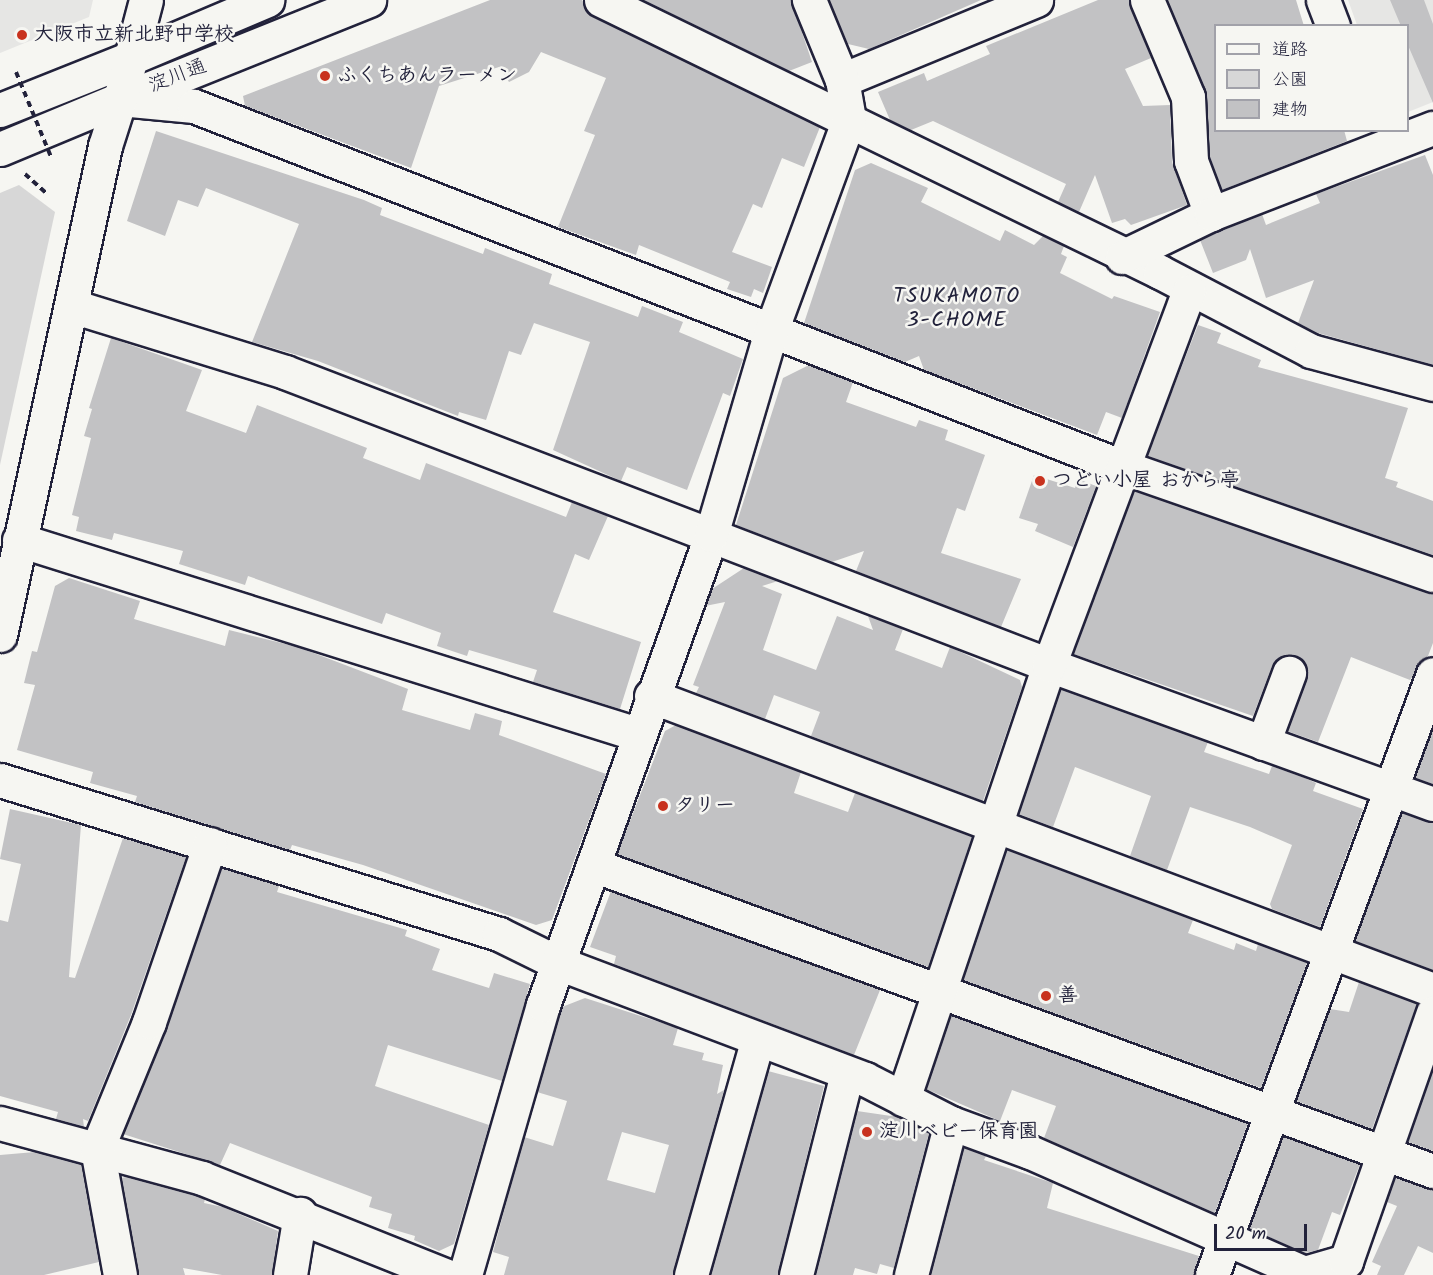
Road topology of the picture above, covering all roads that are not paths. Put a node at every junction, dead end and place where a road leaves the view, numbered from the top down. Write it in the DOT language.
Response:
graph roads {
  1 [pos="146,0"];
  2 [pos="267,0"];
  3 [pos="369,0"];
  4 [pos="601,0"];
  5 [pos="809,0"];
  6 [pos="1036,0"];
  7 [pos="1147,0"];
  8 [pos="1323,0"];
  9 [pos="1332,24"];
  10 [pos="133,57"];
  11 [pos="842,80"];
  12 [pos="120,99"];
  13 [pos="0,110"];
  14 [pos="849,119"];
  15 [pos="1433,128"];
  16 [pos="1376,139"];
  17 [pos="12,159"];
  18 [pos="1211,214"];
  19 [pos="1122,257"];
  20 [pos="1189,291"];
  21 [pos="72,306"];
  22 [pos="771,332"];
  23 [pos="1433,384"];
  24 [pos="1123,467"];
  25 [pos="711,535"];
  26 [pos="19,540"];
  27 [pos="1433,575"];
  28 [pos="0,635"];
  29 [pos="1049,665"];
  30 [pos="1289,674"];
  31 [pos="1433,674"];
  32 [pos="651,696"];
  33 [pos="637,734"];
  34 [pos="1263,743"];
  35 [pos="0,780"];
  36 [pos="1390,789"];
  37 [pos="1433,804"];
  38 [pos="993,828"];
  39 [pos="210,843"];
  40 [pos="593,865"];
  41 [pos="1333,953"];
  42 [pos="558,963"];
  43 [pos="1433,990"];
  44 [pos="938,992"];
  45 [pos="1433,1013"];
  46 [pos="758,1039"];
  47 [pos="847,1073"];
  48 [pos="903,1099"];
  49 [pos="1273,1114"];
  50 [pos="951,1123"];
  51 [pos="0,1124"];
  52 [pos="97,1149"];
  53 [pos="1385,1153"];
  54 [pos="1433,1171"];
  55 [pos="300,1215"];
  56 [pos="1224,1241"];
  57 [pos="1304,1274"];
  58 [pos="120,1275"];
  59 [pos="290,1275"];
  60 [pos="445,1275"];
  61 [pos="465,1275"];
  62 [pos="691,1275"];
  63 [pos="796,1275"];
  64 [pos="911,1275"];
  65 [pos="1212,1275"];
  1 -- 10 [label="street"];
  2 -- 10 [label="street, 淀川通"];
  3 -- 12 [label="street, 淀川通"];
  4 -- 14 [label="street"];
  5 -- 11 [label="street"];
  6 -- 11 [label="street"];
  7 -- 18 [label="street"];
  8 -- 9 [label="street"];
  10 -- 12 [label="street"];
  10 -- 13 [label="street, 淀川通"];
  11 -- 14 [label="street"];
  12 -- 17 [label="street, 淀川通"];
  12 -- 21 [label="street"];
  12 -- 22 [label="street"];
  14 -- 19 [label="street"];
  14 -- 22 [label="street"];
  15 -- 16 [label="street"];
  16 -- 18 [label="street"];
  18 -- 19 [label="street"];
  19 -- 20 [label="street"];
  20 -- 23 [label="street"];
  20 -- 24 [label="street"];
  21 -- 25 [label="street"];
  21 -- 26 [label="street"];
  22 -- 24 [label="street"];
  22 -- 25 [label="street"];
  24 -- 27 [label="street"];
  24 -- 29 [label="street"];
  25 -- 29 [label="street"];
  25 -- 32 [label="street"];
  26 -- 28 [label="street"];
  26 -- 33 [label="street"];
  29 -- 34 [label="street"];
  29 -- 38 [label="street"];
  30 -- 34 [label="street"];
  31 -- 36 [label="street"];
  32 -- 33 [label="street"];
  32 -- 38 [label="street"];
  33 -- 40 [label="street"];
  34 -- 36 [label="street"];
  35 -- 39 [label="street"];
  36 -- 37 [label="street"];
  36 -- 41 [label="street"];
  38 -- 41 [label="street"];
  38 -- 44 [label="street"];
  39 -- 42 [label="street"];
  39 -- 52 [label="street"];
  40 -- 42 [label="street"];
  40 -- 44 [label="street"];
  41 -- 43 [label="street"];
  41 -- 49 [label="street"];
  42 -- 46 [label="street"];
  42 -- 61 [label="street"];
  44 -- 48 [label="street"];
  44 -- 49 [label="street"];
  45 -- 53 [label="street"];
  46 -- 47 [label="street"];
  46 -- 62 [label="street"];
  47 -- 48 [label="street"];
  47 -- 63 [label="street"];
  48 -- 50 [label="street"];
  49 -- 53 [label="street"];
  49 -- 56 [label="street"];
  50 -- 56 [label="street"];
  50 -- 64 [label="street"];
  51 -- 52 [label="street"];
  52 -- 55 [label="street"];
  52 -- 58 [label="street"];
  53 -- 54 [label="street"];
  53 -- 57 [label="street"];
  55 -- 59 [label="street"];
  55 -- 60 [label="street"];
  56 -- 57 [label="street"];
  56 -- 65 [label="street"];
}
